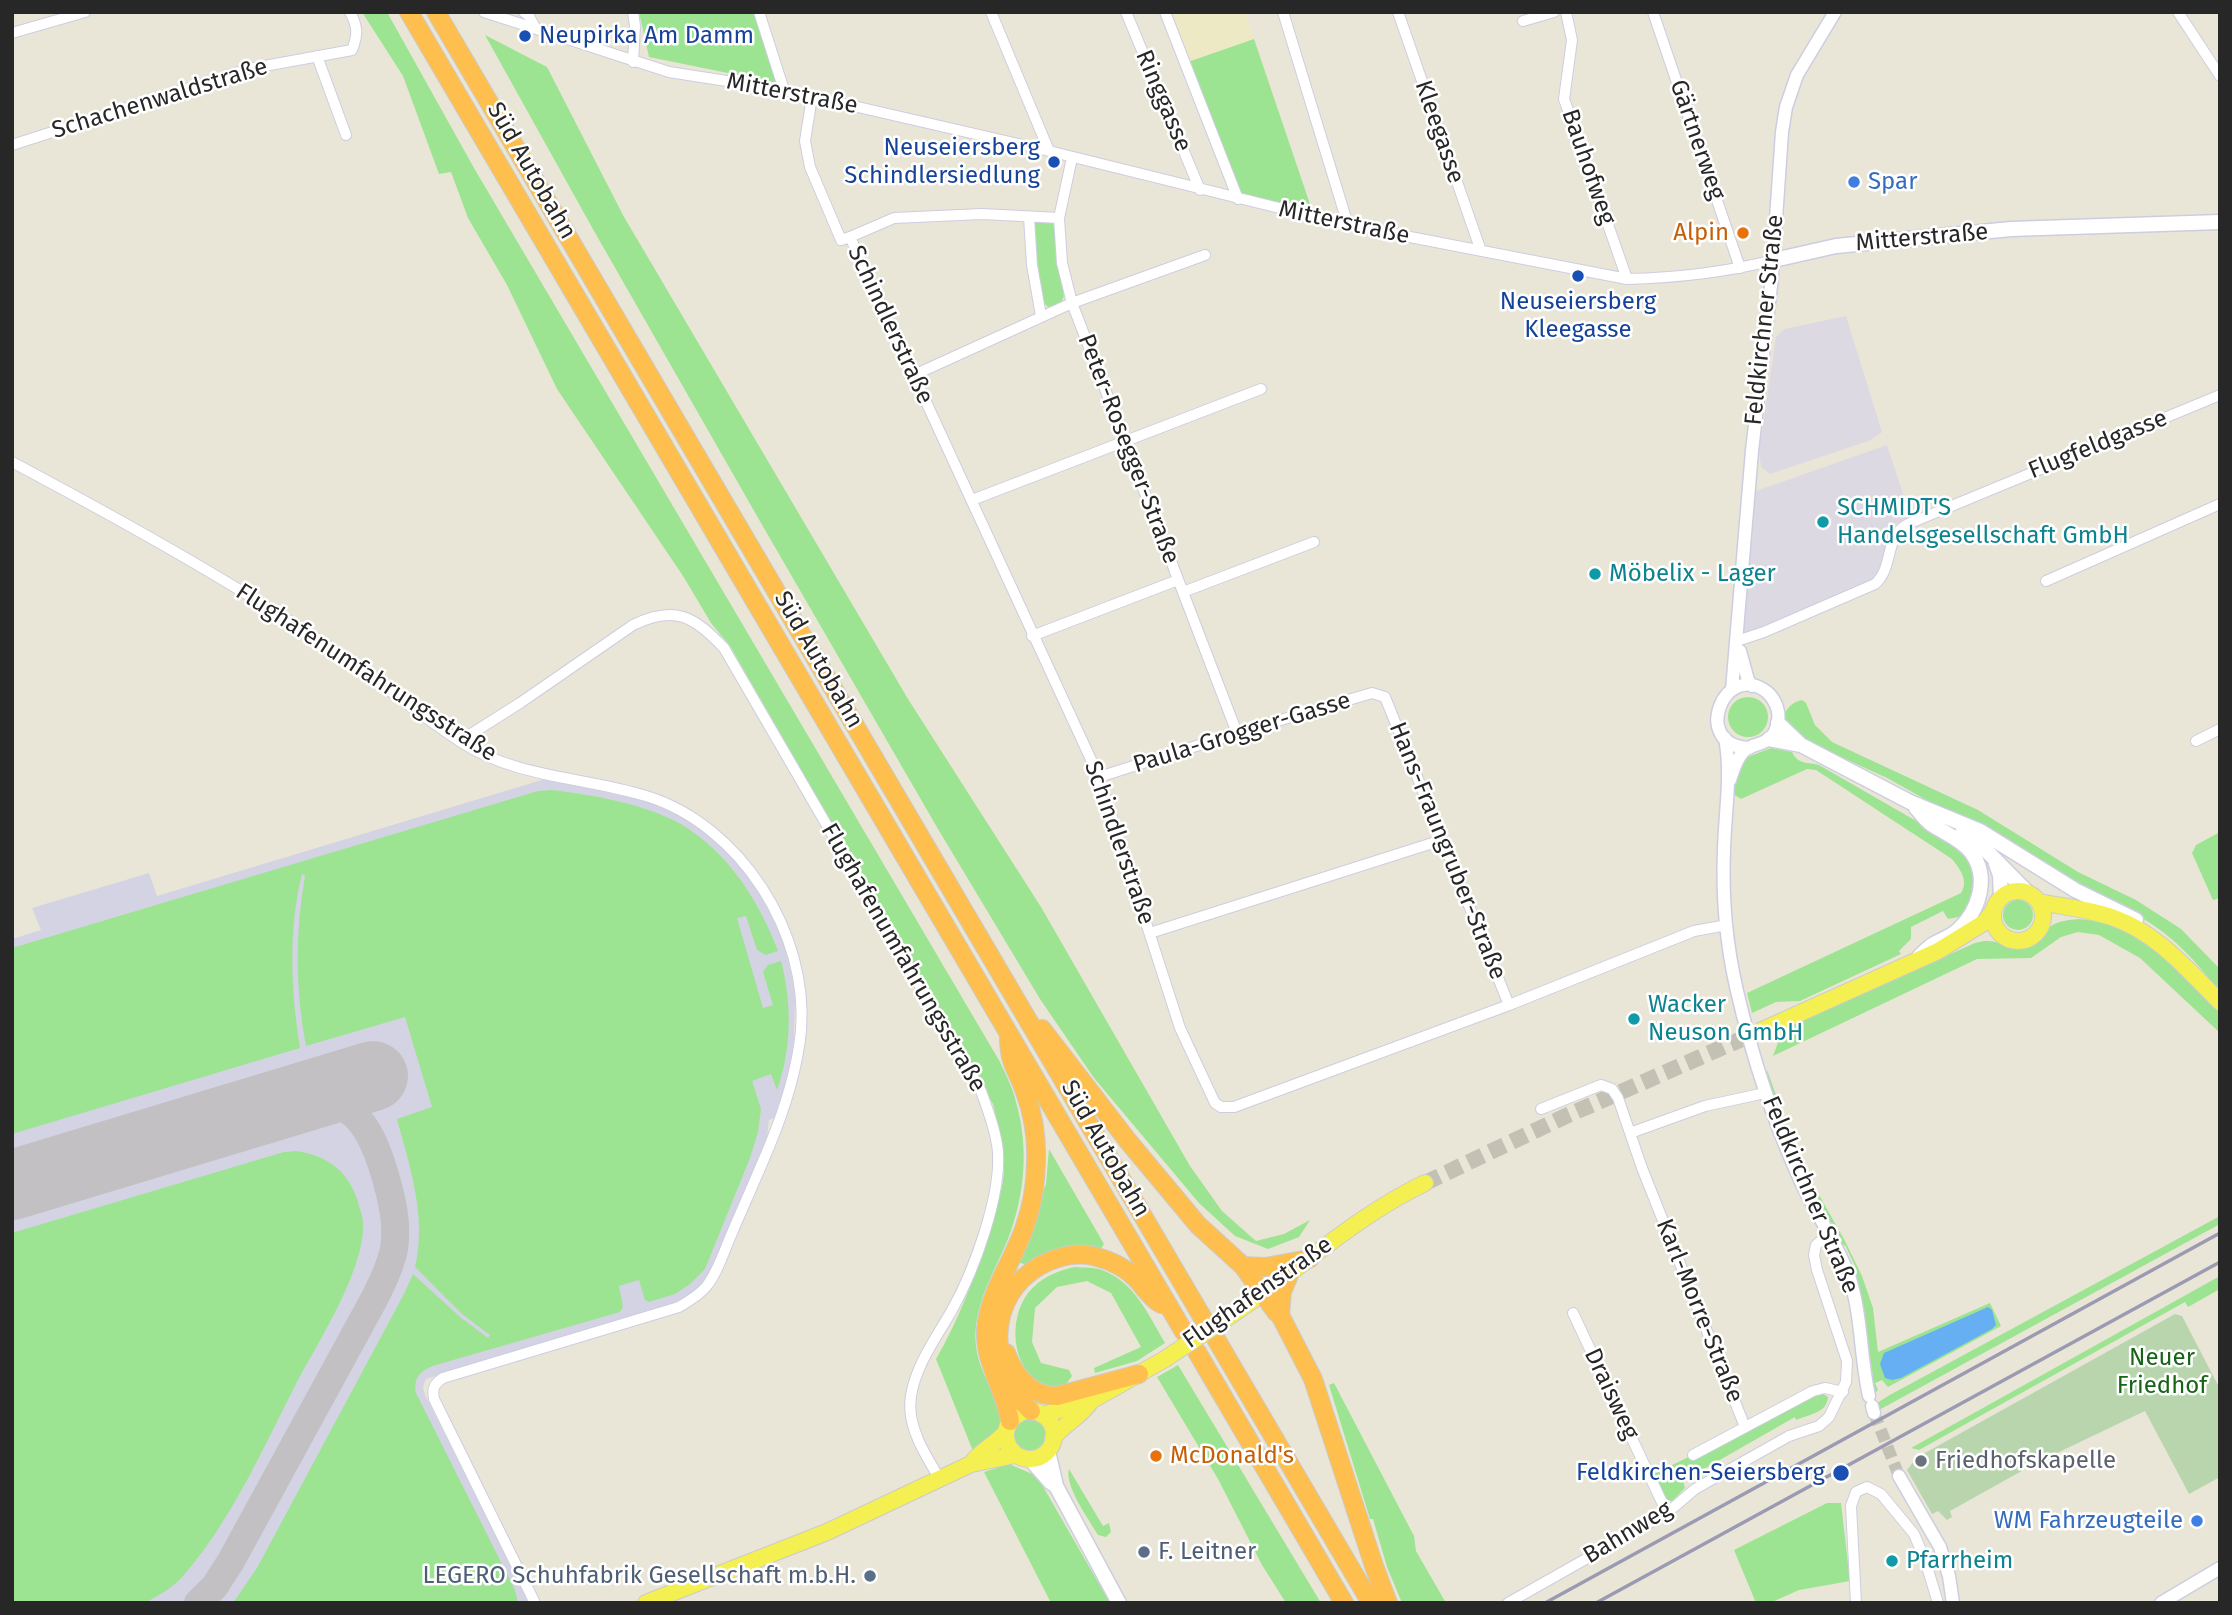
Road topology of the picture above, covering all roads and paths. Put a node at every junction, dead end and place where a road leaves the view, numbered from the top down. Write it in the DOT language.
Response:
graph roads {
  1 [pos="85,12"];
  2 [pos="350,12"];
  3 [pos="409,12"];
  4 [pos="436,12"];
  5 [pos="484,12"];
  6 [pos="524,12"];
  7 [pos="633,12"];
  8 [pos="759,12"];
  9 [pos="991,12"];
  10 [pos="1126,12"];
  11 [pos="1165,12"];
  12 [pos="1283,12"];
  13 [pos="1398,12"];
  14 [pos="1554,12"];
  15 [pos="1566,12"];
  16 [pos="1653,12"];
  17 [pos="1835,12"];
  18 [pos="2178,12"];
  19 [pos="1523,21"];
  20 [pos="536,29"];
  21 [pos="12,33"];
  22 [pos="317,56"];
  23 [pos="633,62"];
  24 [pos="2220,76"];
  25 [pos="784,90"];
  26 [pos="811,97"];
  27 [pos="346,135"];
  28 [pos="12,145"];
  29 [pos="1049,151"];
  30 [pos="1072,158"];
  31 [pos="1200,190"];
  32 [pos="1238,199"];
  33 [pos="1029,217"];
  34 [pos="1059,218"];
  35 [pos="2220,222"];
  36 [pos="1348,225"];
  37 [pos="850,237"];
  38 [pos="1481,251"];
  39 [pos="1205,255"];
  40 [pos="1774,260"];
  41 [pos="1740,268"];
  42 [pos="1627,279"];
  43 [pos="1072,303"];
  44 [pos="1041,316"];
  45 [pos="914,375"];
  46 [pos="1261,389"];
  47 [pos="2220,395"];
  48 [pos="1124,441"];
  49 [pos="12,462"];
  50 [pos="972,500"];
  51 [pos="2220,505"];
  52 [pos="1314,542"];
  53 [pos="1178,580"];
  54 [pos="2046,581"];
  55 [pos="1183,592"];
  56 [pos="1032,636"];
  57 [pos="1737,641"];
  58 [pos="1752,686"];
  59 [pos="1732,690"];
  60 [pos="1385,697"];
  61 [pos="1778,723"];
  62 [pos="2220,729"];
  63 [pos="1237,733"];
  64 [pos="1725,738"];
  65 [pos="1769,740"];
  66 [pos="460,741"];
  67 [pos="2196,741"];
  68 [pos="1801,745"];
  69 [pos="1749,748"];
  70 [pos="1098,777"];
  71 [pos="1728,788"];
  72 [pos="1910,802"];
  73 [pos="1951,821"];
  74 [pos="1442,840"];
  75 [pos="1994,860"];
  76 [pos="2001,897"];
  77 [pos="2033,897"];
  78 [pos="1993,911"];
  79 [pos="2091,912"];
  80 [pos="1727,925"];
  81 [pos="2041,925"];
  82 [pos="1150,933"];
  83 [pos="2001,935"];
  84 [pos="1938,951"];
  85 [pos="1916,960"];
  86 [pos="1009,988"];
  87 [pos="2207,988"];
  88 [pos="2220,1002"];
  89 [pos="1509,1005"];
  90 [pos="1760,1031"];
  91 [pos="1009,1034"];
  92 [pos="1765,1093"];
  93 [pos="1541,1109"];
  94 [pos="1630,1133"];
  95 [pos="1425,1183"];
  96 [pos="1829,1234"];
  97 [pos="1309,1259"];
  98 [pos="1243,1266"];
  99 [pos="1289,1275"];
  100 [pos="1263,1295"];
  101 [pos="1170,1310"];
  102 [pos="1573,1313"];
  103 [pos="1280,1315"];
  104 [pos="1204,1320"];
  105 [pos="1184,1332"];
  106 [pos="999,1333"];
  107 [pos="1216,1339"];
  108 [pos="1197,1352"];
  109 [pos="1139,1374"];
  110 [pos="1843,1392"];
  111 [pos="1091,1401"];
  112 [pos="1872,1405"];
  113 [pos="1037,1413"];
  114 [pos="1008,1427"];
  115 [pos="1745,1427"];
  116 [pos="1051,1445"];
  117 [pos="1693,1455"];
  118 [pos="1023,1457"];
  119 [pos="971,1464"];
  120 [pos="1899,1476"];
  121 [pos="940,1479"];
  122 [pos="1056,1486"];
  123 [pos="1667,1513"];
  124 [pos="2220,1568"];
  125 [pos="534,1603"];
  126 [pos="646,1603"];
  127 [pos="1119,1603"];
  128 [pos="1344,1603"];
  129 [pos="1371,1603"];
  130 [pos="1388,1603"];
  131 [pos="1508,1603"];
  132 [pos="1856,1603"];
  133 [pos="1938,1603"];
  134 [pos="1953,1603"];
  135 [pos="2161,1603"];
  1 -- 21 [label="street"];
  2 -- 22 [label="street, Schachenwaldstraße"];
  3 -- 91 [label="highway, Süd Autobahn"];
  4 -- 86 [label="highway, Süd Autobahn"];
  5 -- 20 [label="street, Mitterstraße"];
  6 -- 20 [label="street"];
  7 -- 23 [label="street"];
  8 -- 25 [label="street"];
  9 -- 29 [label="street"];
  10 -- 31 [label="street, Ringgasse"];
  11 -- 32 [label="street"];
  12 -- 36 [label="street"];
  13 -- 38 [label="street, Kleegasse"];
  14 -- 19 [label="street"];
  15 -- 42 [label="street, Bauhofweg"];
  16 -- 41 [label="street, Gärtnerweg"];
  17 -- 40 [label="street, Feldkirchner Straße"];
  18 -- 24 [label="street"];
  20 -- 23 [label="street, Mitterstraße"];
  22 -- 27 [label="street"];
  22 -- 28 [label="street, Schachenwaldstraße"];
  23 -- 25 [label="street, Mitterstraße"];
  25 -- 26 [label="street, Mitterstraße"];
  26 -- 29 [label="street, Mitterstraße"];
  26 -- 37 [label="street, Schindlerstraße"];
  29 -- 30 [label="street, Mitterstraße"];
  30 -- 31 [label="street, Mitterstraße"];
  30 -- 34 [label="street, Peter-Rosegger-Straße"];
  31 -- 32 [label="street, Mitterstraße"];
  32 -- 36 [label="street, Mitterstraße"];
  33 -- 34 [label="street"];
  33 -- 37 [label="street"];
  33 -- 44 [label="street"];
  34 -- 43 [label="street, Peter-Rosegger-Straße"];
  35 -- 40 [label="main road, Mitterstraße"];
  36 -- 38 [label="street, Mitterstraße"];
  37 -- 45 [label="street, Schindlerstraße"];
  38 -- 42 [label="street, Mitterstraße"];
  39 -- 43 [label="street"];
  40 -- 41 [label="street, Mitterstraße"];
  40 -- 57 [label="street, Feldkirchner Straße"];
  41 -- 42 [label="street, Mitterstraße"];
  43 -- 44 [label="street"];
  43 -- 48 [label="street, Peter-Rosegger-Straße"];
  44 -- 45 [label="street"];
  45 -- 50 [label="street, Schindlerstraße"];
  46 -- 48 [label="street"];
  47 -- 57 [label="street, Flugfeldgasse"];
  48 -- 50 [label="street"];
  48 -- 53 [label="street, Peter-Rosegger-Straße"];
  49 -- 66 [label="street, Flughafenumfahrungsstraße"];
  50 -- 56 [label="street, Schindlerstraße"];
  51 -- 54 [label="street"];
  52 -- 55 [label="street"];
  53 -- 55 [label="street, Peter-Rosegger-Straße"];
  53 -- 56 [label="street"];
  55 -- 63 [label="street, Peter-Rosegger-Straße"];
  56 -- 70 [label="street, Schindlerstraße"];
  57 -- 58 [label="street, Feldkirchner Straße"];
  57 -- 59 [label="street, Feldkirchner Straße"];
  58 -- 59 [label="street"];
  58 -- 61 [label="street"];
  59 -- 64 [label="street"];
  60 -- 63 [label="street, Paula-Grogger-Gasse"];
  60 -- 74 [label="street, Hans-Fraungruber-Straße"];
  61 -- 65 [label="street"];
  61 -- 68 [label="main road"];
  62 -- 67 [label="street"];
  63 -- 70 [label="street, Paula-Grogger-Gasse"];
  64 -- 69 [label="street"];
  64 -- 71 [label="street, Feldkirchner Straße"];
  65 -- 68 [label="main road"];
  65 -- 69 [label="street"];
  66 -- 121 [label="street, Flughafenumfahrungsstraße"];
  66 -- 125 [label="street, Flughafenumfahrungsstraße"];
  68 -- 72 [label="main road"];
  69 -- 71 [label="street, Feldkirchner Straße"];
  70 -- 82 [label="street, Schindlerstraße"];
  71 -- 80 [label="street, Feldkirchner Straße"];
  72 -- 73 [label="main road"];
  72 -- 85 [label="main road"];
  73 -- 75 [label="main road"];
  73 -- 87 [label="main road"];
  74 -- 82 [label="street"];
  74 -- 89 [label="street, Hans-Fraungruber-Straße"];
  75 -- 76 [label="main road"];
  75 -- 77 [label="main road"];
  76 -- 77 [label="main road"];
  76 -- 78 [label="main road"];
  77 -- 79 [label="main road"];
  77 -- 81 [label="main road"];
  78 -- 83 [label="main road"];
  78 -- 84 [label="main road"];
  79 -- 81 [label="main road"];
  79 -- 87 [label="main road"];
  80 -- 89 [label="street, Schindlerstraße"];
  80 -- 92 [label="street, Feldkirchner Straße"];
  81 -- 83 [label="main road"];
  82 -- 89 [label="street, Schindlerstraße"];
  83 -- 84 [label="main road"];
  84 -- 85 [label="main road"];
  85 -- 90 [label="main road"];
  86 -- 98 [label="highway"];
  86 -- 104 [label="highway, Süd Autobahn"];
  87 -- 88 [label="main road"];
  91 -- 101 [label="highway, Süd Autobahn"];
  91 -- 114 [label="highway"];
  92 -- 94 [label="street"];
  92 -- 96 [label="street, Feldkirchner Straße"];
  93 -- 94 [label="street, Karl-Morre-Straße"];
  94 -- 115 [label="street, Karl-Morre-Straße"];
  95 -- 97 [label="main road, Flughafenstraße"];
  96 -- 110 [label="street, Bahnweg"];
  96 -- 112 [label="street, Feldkirchner Straße"];
  97 -- 98 [label="highway"];
  97 -- 99 [label="main road, Flughafenstraße"];
  98 -- 100 [label="highway"];
  99 -- 100 [label="main road, Flughafenstraße"];
  99 -- 103 [label="highway"];
  100 -- 103 [label="highway"];
  100 -- 109 [label="main road, Flughafenstraße, bridge"];
  101 -- 105 [label="highway, Süd Autobahn"];
  101 -- 106 [label="highway"];
  102 -- 123 [label="street, Draisweg"];
  103 -- 130 [label="highway"];
  106 -- 109 [label="highway"];
  106 -- 113 [label="highway"];
  107 -- 129 [label="highway"];
  108 -- 128 [label="highway"];
  109 -- 111 [label="main road, Flughafenstraße"];
  110 -- 115 [label="street, Karl-Morre-Straße"];
  110 -- 123 [label="street, Bahnweg"];
  111 -- 113 [label="main road, Flughafenstraße"];
  111 -- 116 [label="main road, Flughafenstraße"];
  113 -- 114 [label="main road, Flughafenstraße"];
  113 -- 116 [label="main road"];
  114 -- 118 [label="main road"];
  114 -- 119 [label="main road, Flughafenstraße"];
  115 -- 117 [label="street"];
  116 -- 118 [label="main road, Flughafenstraße"];
  116 -- 122 [label="main road"];
  118 -- 119 [label="main road, Flughafenstraße"];
  118 -- 122 [label="main road"];
  119 -- 121 [label="main road, Flughafenstraße"];
  120 -- 134 [label="street"];
  121 -- 126 [label="main road, Flughafenstraße"];
  122 -- 127 [label="main road"];
  123 -- 131 [label="street, Bahnweg"];
  124 -- 135 [label="street"];
  132 -- 133 [label="street"];
}
